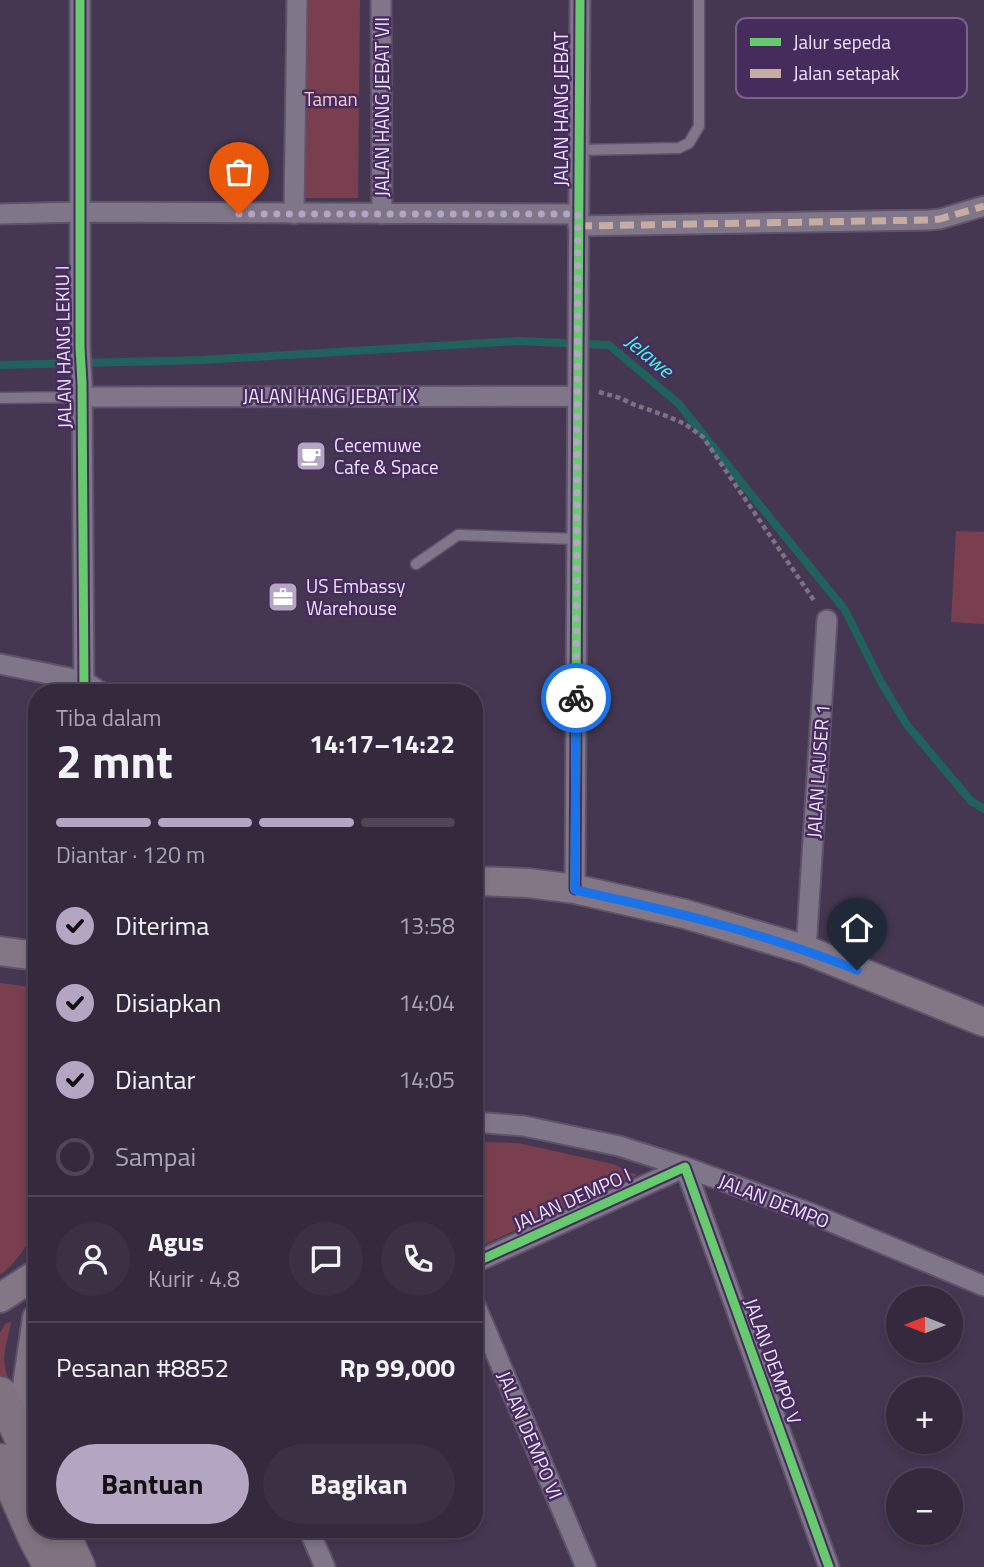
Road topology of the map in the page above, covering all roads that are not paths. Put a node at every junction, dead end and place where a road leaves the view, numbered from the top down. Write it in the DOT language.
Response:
graph roads {
  1 [pos="80,0"];
  2 [pos="297,0"];
  3 [pos="381,0"];
  4 [pos="580,0"];
  5 [pos="699,0"];
  6 [pos="579,150"];
  7 [pos="984,206"];
  8 [pos="80,212"];
  9 [pos="0,214"];
  10 [pos="294,214"];
  11 [pos="382,214"];
  12 [pos="578,220"];
  13 [pos="578,384"];
  14 [pos="82,390"];
  15 [pos="0,398"];
  16 [pos="577,539"];
  17 [pos="415,564"];
  18 [pos="827,620"];
  19 [pos="0,664"];
  20 [pos="73,684"];
  21 [pos="84,684"];
  22 [pos="483,881"];
  23 [pos="575,890"];
  24 [pos="807,936"];
  25 [pos="0,951"];
  26 [pos="28,955"];
  27 [pos="984,1021"];
  28 [pos="483,1123"];
  29 [pos="685,1167"];
  30 [pos="483,1259"];
  31 [pos="28,1280"];
  32 [pos="983,1291"];
  33 [pos="0,1298"];
  34 [pos="483,1324"];
  35 [pos="28,1379"];
  36 [pos="0,1393"];
  37 [pos="20,1434"];
  38 [pos="28,1452"];
  39 [pos="0,1460"];
  40 [pos="28,1523"];
  41 [pos="35,1538"];
  42 [pos="66,1538"];
  43 [pos="312,1538"];
  44 [pos="50,1567"];
  45 [pos="79,1567"];
  46 [pos="325,1567"];
  47 [pos="586,1567"];
  48 [pos="829,1567"];
  1 -- 8 [label="street, JALAN HANG LEKIU I"];
  2 -- 10 [label="street"];
  3 -- 11 [label="street, JALAN HANG JEBAT VII"];
  4 -- 6 [label="street, JALAN HANG JEBAT"];
  5 -- 6 [label="lane"];
  6 -- 12 [label="street, JALAN HANG JEBAT"];
  7 -- 12 [label="street"];
  8 -- 9 [label="street"];
  8 -- 10 [label="street"];
  8 -- 14 [label="street, JALAN HANG LEKIU I"];
  10 -- 11 [label="street"];
  11 -- 12 [label="street"];
  12 -- 13 [label="street, JALAN HANG JEBAT"];
  13 -- 14 [label="street, JALAN HANG JEBAT IX"];
  13 -- 16 [label="street, JALAN HANG JEBAT"];
  14 -- 15 [label="lane"];
  14 -- 21 [label="street, JALAN HANG LEKIU I"];
  16 -- 17 [label="lane"];
  16 -- 23 [label="street, JALAN HANG JEBAT"];
  18 -- 24 [label="street, JALAN LAUSER 1"];
  19 -- 20 [label="street"];
  22 -- 23 [label="street"];
  23 -- 24 [label="street"];
  24 -- 27 [label="street"];
  25 -- 26 [label="street"];
  28 -- 29 [label="street, JALAN DEMPO"];
  29 -- 30 [label="street, JALAN DEMPO I"];
  29 -- 32 [label="street, JALAN DEMPO"];
  29 -- 48 [label="street, JALAN DEMPO V"];
  31 -- 33 [label="street"];
  34 -- 47 [label="street, JALAN DEMPO VI"];
  35 -- 37 [label="street"];
  36 -- 37 [label="main road"];
  37 -- 38 [label="main road"];
  39 -- 40 [label="main road"];
  41 -- 44 [label="main road"];
  42 -- 45 [label="main road"];
  43 -- 46 [label="street"];
}
